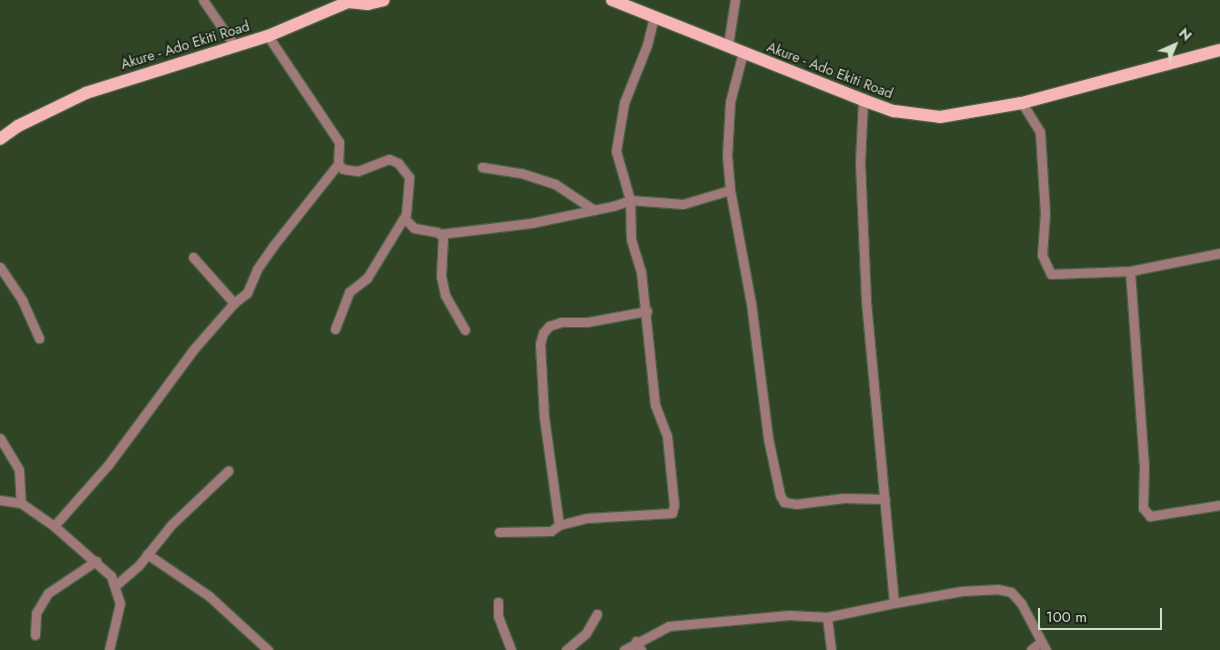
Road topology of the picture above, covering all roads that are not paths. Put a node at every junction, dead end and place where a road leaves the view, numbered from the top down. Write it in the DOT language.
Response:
graph roads {
  1 [pos="203,0"];
  2 [pos="384,0"];
  3 [pos="612,0"];
  4 [pos="735,0"];
  5 [pos="348,1"];
  6 [pos="654,16"];
  7 [pos="268,36"];
  8 [pos="234,45"];
  9 [pos="728,45"];
  10 [pos="1220,50"];
  11 [pos="743,52"];
  12 [pos="863,100"];
  13 [pos="1022,103"];
  14 [pos="0,139"];
  15 [pos="338,164"];
  16 [pos="482,167"];
  17 [pos="730,190"];
  18 [pos="630,200"];
  19 [pos="594,210"];
  20 [pos="404,218"];
  21 [pos="440,234"];
  22 [pos="1220,253"];
  23 [pos="193,256"];
  24 [pos="0,267"];
  25 [pos="1130,271"];
  26 [pos="234,304"];
  27 [pos="647,311"];
  28 [pos="335,329"];
  29 [pos="465,330"];
  30 [pos="39,338"];
  31 [pos="0,438"];
  32 [pos="228,471"];
  33 [pos="885,499"];
  34 [pos="0,500"];
  35 [pos="21,503"];
  36 [pos="1220,505"];
  37 [pos="54,526"];
  38 [pos="559,526"];
  39 [pos="499,532"];
  40 [pos="147,554"];
  41 [pos="96,562"];
  42 [pos="116,585"];
  43 [pos="498,602"];
  44 [pos="894,603"];
  45 [pos="598,614"];
  46 [pos="827,617"];
  47 [pos="35,635"];
  48 [pos="636,641"];
  49 [pos="1045,648"];
  50 [pos="109,650"];
  51 [pos="268,650"];
  52 [pos="510,650"];
  53 [pos="566,650"];
  54 [pos="624,650"];
  55 [pos="641,650"];
  56 [pos="831,650"];
  57 [pos="1030,650"];
  1 -- 8 [label="street"];
  2 -- 5 [label="main road, Akure - Ado Ekiti Road"];
  3 -- 6 [label="main road, Akure - Ado Ekiti Road"];
  4 -- 9 [label="street"];
  5 -- 7 [label="main road, Akure - Ado Ekiti Road"];
  6 -- 9 [label="main road, Akure - Ado Ekiti Road"];
  6 -- 18 [label="street"];
  7 -- 8 [label="main road, Akure - Ado Ekiti Road"];
  7 -- 15 [label="street"];
  8 -- 14 [label="main road, Akure - Ado Ekiti Road"];
  9 -- 11 [label="main road, Akure - Ado Ekiti Road"];
  10 -- 13 [label="main road, Akure - Ado Ekiti Road"];
  11 -- 12 [label="main road, Akure - Ado Ekiti Road"];
  11 -- 17 [label="street"];
  12 -- 13 [label="main road, Akure - Ado Ekiti Road"];
  12 -- 33 [label="street"];
  13 -- 25 [label="street"];
  15 -- 20 [label="street"];
  15 -- 26 [label="street"];
  16 -- 19 [label="street"];
  17 -- 18 [label="street"];
  17 -- 33 [label="street"];
  18 -- 19 [label="street"];
  18 -- 27 [label="street"];
  19 -- 21 [label="street"];
  20 -- 21 [label="street"];
  20 -- 28 [label="street"];
  21 -- 29 [label="street"];
  22 -- 25 [label="street"];
  23 -- 26 [label="street"];
  24 -- 30 [label="street"];
  25 -- 36 [label="street"];
  26 -- 37 [label="street"];
  27 -- 38 [label="street"];
  27 -- 38 [label="street"];
  31 -- 35 [label="street"];
  32 -- 40 [label="street"];
  33 -- 44 [label="street"];
  34 -- 35 [label="street"];
  35 -- 37 [label="street"];
  37 -- 41 [label="street"];
  38 -- 39 [label="street"];
  40 -- 42 [label="street"];
  40 -- 51 [label="street"];
  41 -- 42 [label="street"];
  41 -- 47 [label="street"];
  42 -- 50 [label="street"];
  43 -- 52 [label="street"];
  44 -- 46 [label="street"];
  44 -- 49 [label="street"];
  45 -- 53 [label="street"];
  46 -- 48 [label="street"];
  46 -- 56 [label="street"];
  48 -- 54 [label="street"];
  48 -- 55 [label="street"];
  49 -- 57 [label="street"];
}
